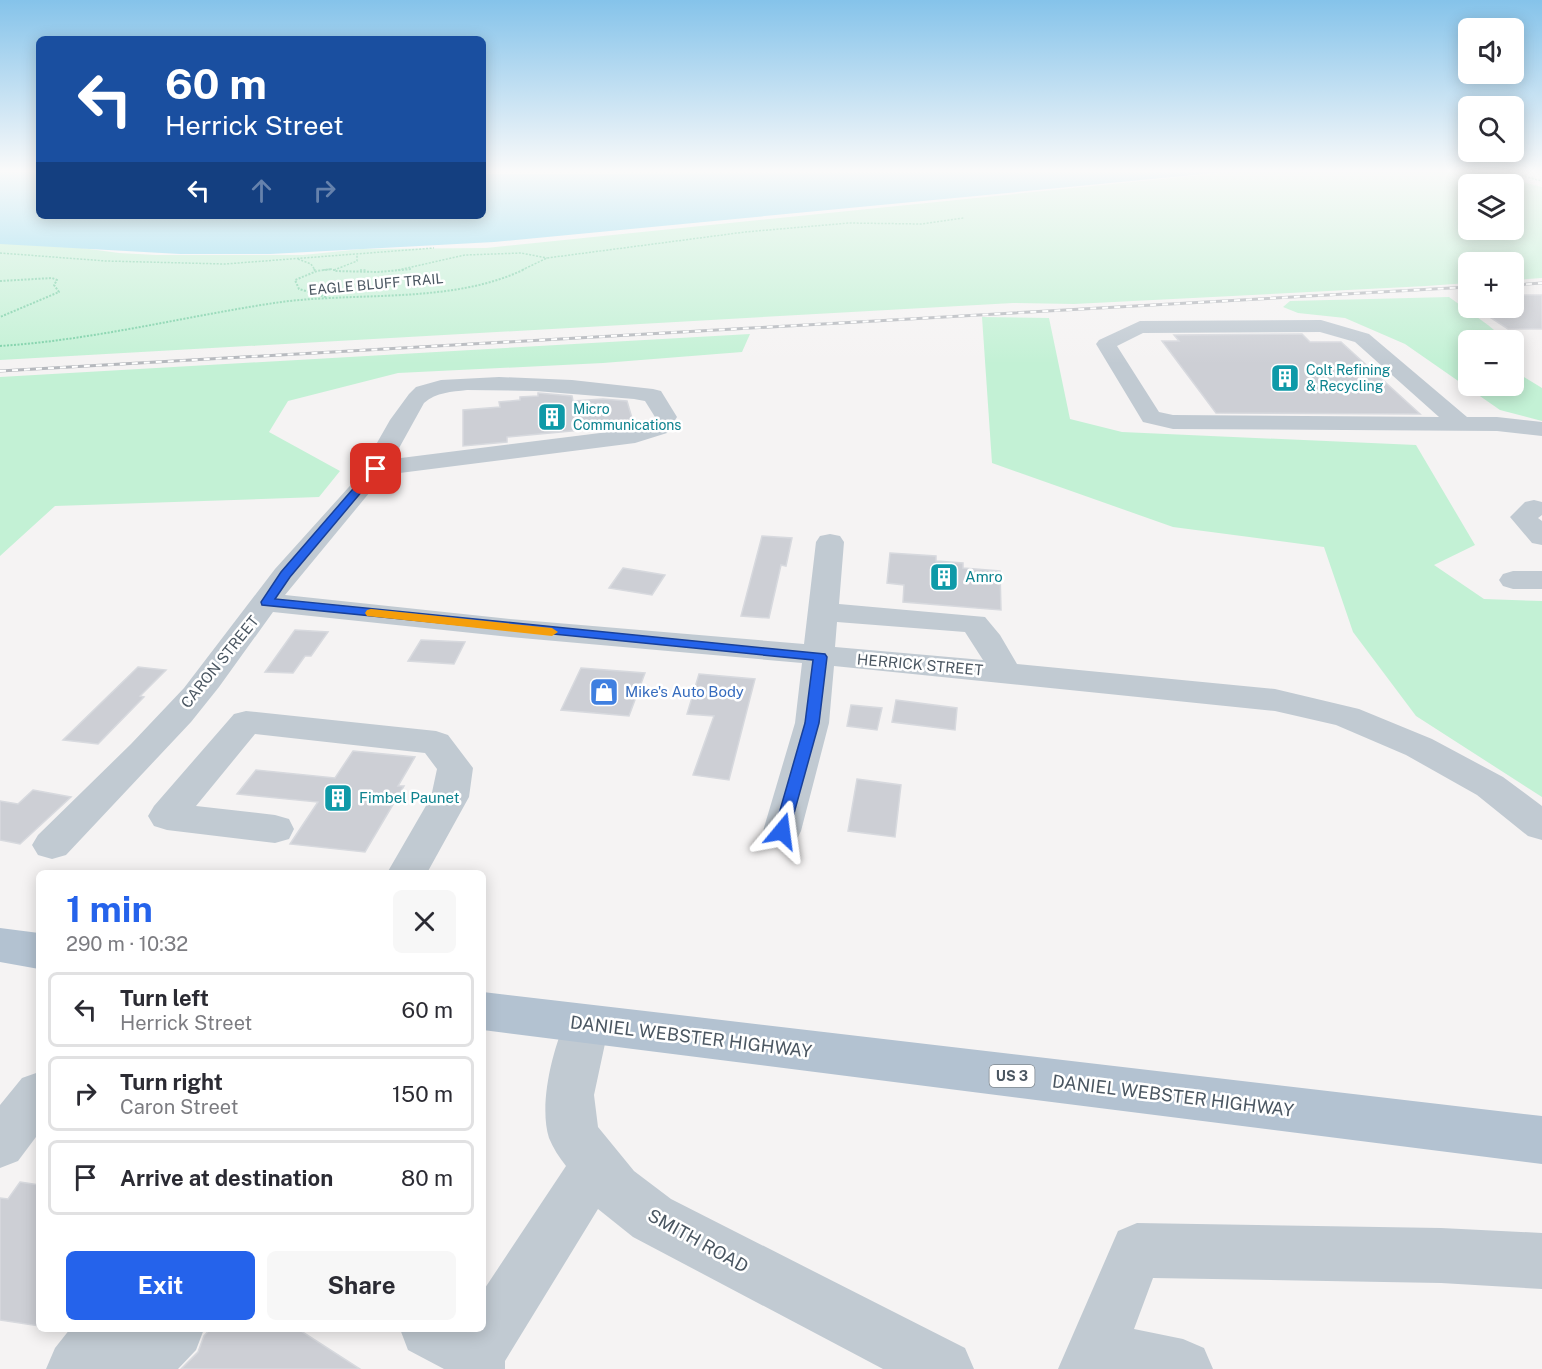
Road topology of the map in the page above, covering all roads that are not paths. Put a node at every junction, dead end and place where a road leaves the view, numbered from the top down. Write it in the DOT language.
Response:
graph roads {
  1 [pos="1460,423"];
  2 [pos="1542,429"];
  3 [pos="376,469"];
  4 [pos="1534,507"];
  5 [pos="1542,537"];
  6 [pos="830,542"];
  7 [pos="1513,580"];
  8 [pos="1542,580"];
  9 [pos="267,602"];
  10 [pos="824,612"];
  11 [pos="820,657"];
  12 [pos="1006,673"];
  13 [pos="1542,826"];
  14 [pos="274,829"];
  15 [pos="782,831"];
  16 [pos="52,845"];
  17 [pos="409,870"];
  18 [pos="0,945"];
  19 [pos="36,951"];
  20 [pos="486,1011"];
  21 [pos="586,1025"];
  22 [pos="36,1098"];
  23 [pos="1542,1140"];
  24 [pos="0,1144"];
  25 [pos="596,1166"];
  26 [pos="1542,1261"];
  27 [pos="486,1316"];
  28 [pos="104,1332"];
  29 [pos="172,1332"];
  30 [pos="474,1332"];
  31 [pos="460,1351"];
  32 [pos="1092,1360"];
  33 [pos="76,1369"];
  34 [pos="139,1369"];
  35 [pos="944,1369"];
  36 [pos="1183,1369"];
  1 -- 1 [label="street"];
  1 -- 2 [label="street"];
  3 -- 3 [label="street, CARON STREET"];
  3 -- 9 [label="street, CARON STREET"];
  4 -- 5 [label="street"];
  6 -- 10 [label="street"];
  7 -- 8 [label="street"];
  9 -- 11 [label="street, HERRICK STREET"];
  9 -- 16 [label="street, CARON STREET"];
  10 -- 11 [label="street"];
  10 -- 12 [label="street"];
  11 -- 12 [label="street, HERRICK STREET"];
  11 -- 15 [label="street"];
  12 -- 13 [label="street, HERRICK STREET"];
  14 -- 17 [label="street"];
  18 -- 19 [label="main road"];
  20 -- 21 [label="main road, DANIEL WEBSTER HIGHWAY / US 3"];
  21 -- 23 [label="main road, DANIEL WEBSTER HIGHWAY / US 3"];
  21 -- 25 [label="street, SMITH ROAD"];
  22 -- 24 [label="street"];
  25 -- 27 [label="street"];
  25 -- 35 [label="street, SMITH ROAD"];
  26 -- 32 [label="street"];
  28 -- 33 [label="street"];
  29 -- 34 [label="street"];
  30 -- 31 [label="street"];
  32 -- 36 [label="street"];
}
